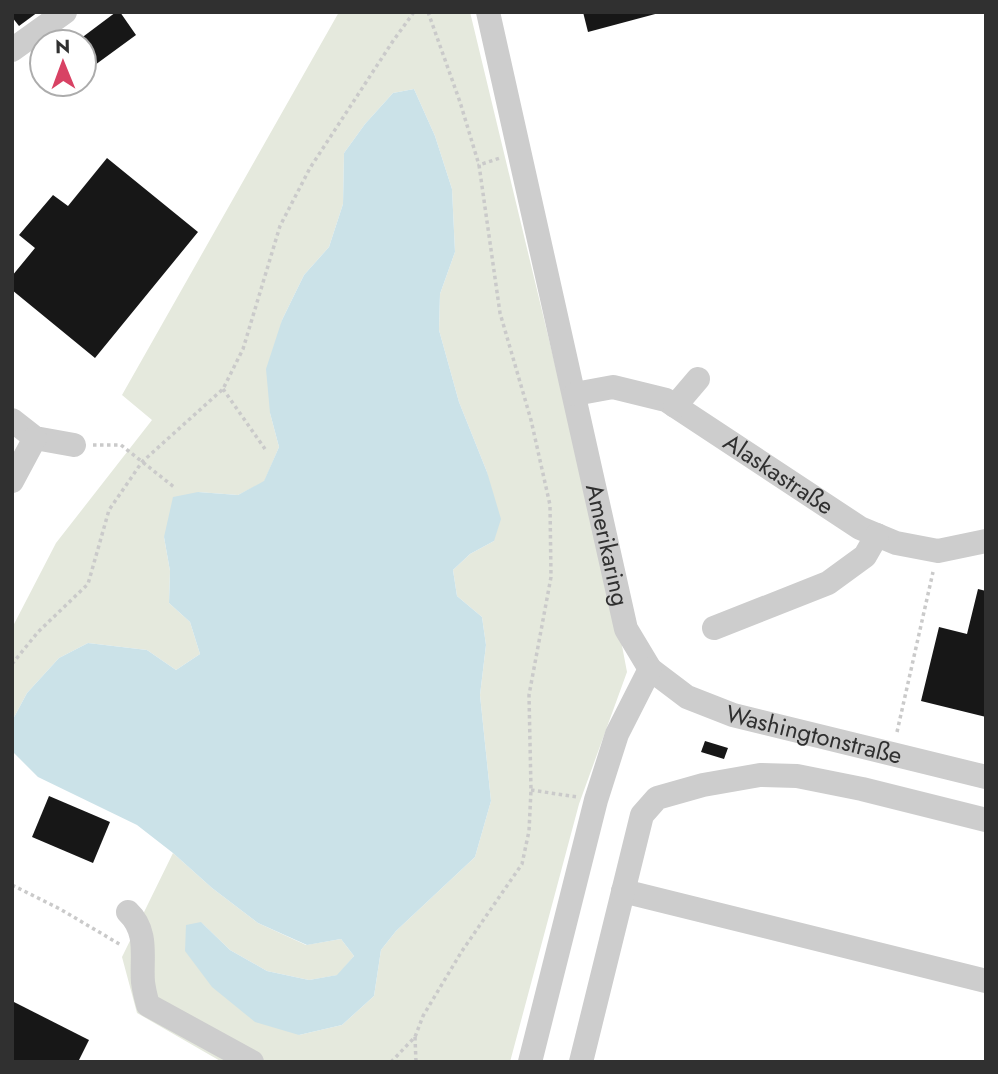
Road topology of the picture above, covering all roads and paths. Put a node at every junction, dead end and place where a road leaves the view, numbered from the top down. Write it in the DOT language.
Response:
graph roads {
  1 [pos="65,12"];
  2 [pos="414,12"];
  3 [pos="428,12"];
  4 [pos="488,12"];
  5 [pos="12,50"];
  6 [pos="519,152"];
  7 [pos="479,165"];
  8 [pos="698,379"];
  9 [pos="223,389"];
  10 [pos="575,394"];
  11 [pos="676,407"];
  12 [pos="12,420"];
  13 [pos="35,438"];
  14 [pos="74,445"];
  15 [pos="265,449"];
  16 [pos="142,462"];
  17 [pos="12,481"];
  18 [pos="174,487"];
  19 [pos="877,535"];
  20 [pos="986,541"];
  21 [pos="938,551"];
  22 [pos="714,628"];
  23 [pos="12,664"];
  24 [pos="650,669"];
  25 [pos="892,755"];
  26 [pos="986,778"];
  27 [pos="531,790"];
  28 [pos="596,800"];
  29 [pos="986,820"];
  30 [pos="12,885"];
  31 [pos="623,891"];
  32 [pos="128,912"];
  33 [pos="145,955"];
  34 [pos="986,981"];
  35 [pos="415,1037"];
  36 [pos="253,1062"];
  37 [pos="391,1062"];
  38 [pos="416,1062"];
  39 [pos="530,1062"];
  40 [pos="582,1062"];
  1 -- 5 [label="street"];
  2 -- 9 [label="path"];
  3 -- 7 [label="path"];
  4 -- 6 [label="street, Amerikaring"];
  6 -- 7 [label="path"];
  6 -- 10 [label="street, Amerikaring"];
  7 -- 27 [label="path"];
  8 -- 11 [label="street"];
  9 -- 15 [label="path"];
  9 -- 16 [label="path"];
  10 -- 11 [label="street, Alaskastraße"];
  10 -- 24 [label="street, Amerikaring"];
  11 -- 19 [label="street, Alaskastraße"];
  12 -- 13 [label="street"];
  13 -- 14 [label="street"];
  13 -- 17 [label="street"];
  14 -- 16 [label="path"];
  16 -- 18 [label="path"];
  16 -- 23 [label="path"];
  19 -- 21 [label="street, Alaskastraße"];
  19 -- 22 [label="street"];
  20 -- 21 [label="street, Alaskastraße"];
  21 -- 25 [label="path"];
  24 -- 25 [label="street, Washingtonstraße"];
  24 -- 28 [label="street"];
  25 -- 26 [label="street, Washingtonstraße"];
  27 -- 28 [label="path"];
  27 -- 35 [label="path"];
  28 -- 39 [label="street"];
  29 -- 31 [label="street"];
  30 -- 33 [label="path"];
  31 -- 34 [label="street"];
  31 -- 40 [label="street"];
  32 -- 33 [label="street"];
  33 -- 36 [label="street"];
  35 -- 37 [label="path"];
  35 -- 38 [label="path"];
}
